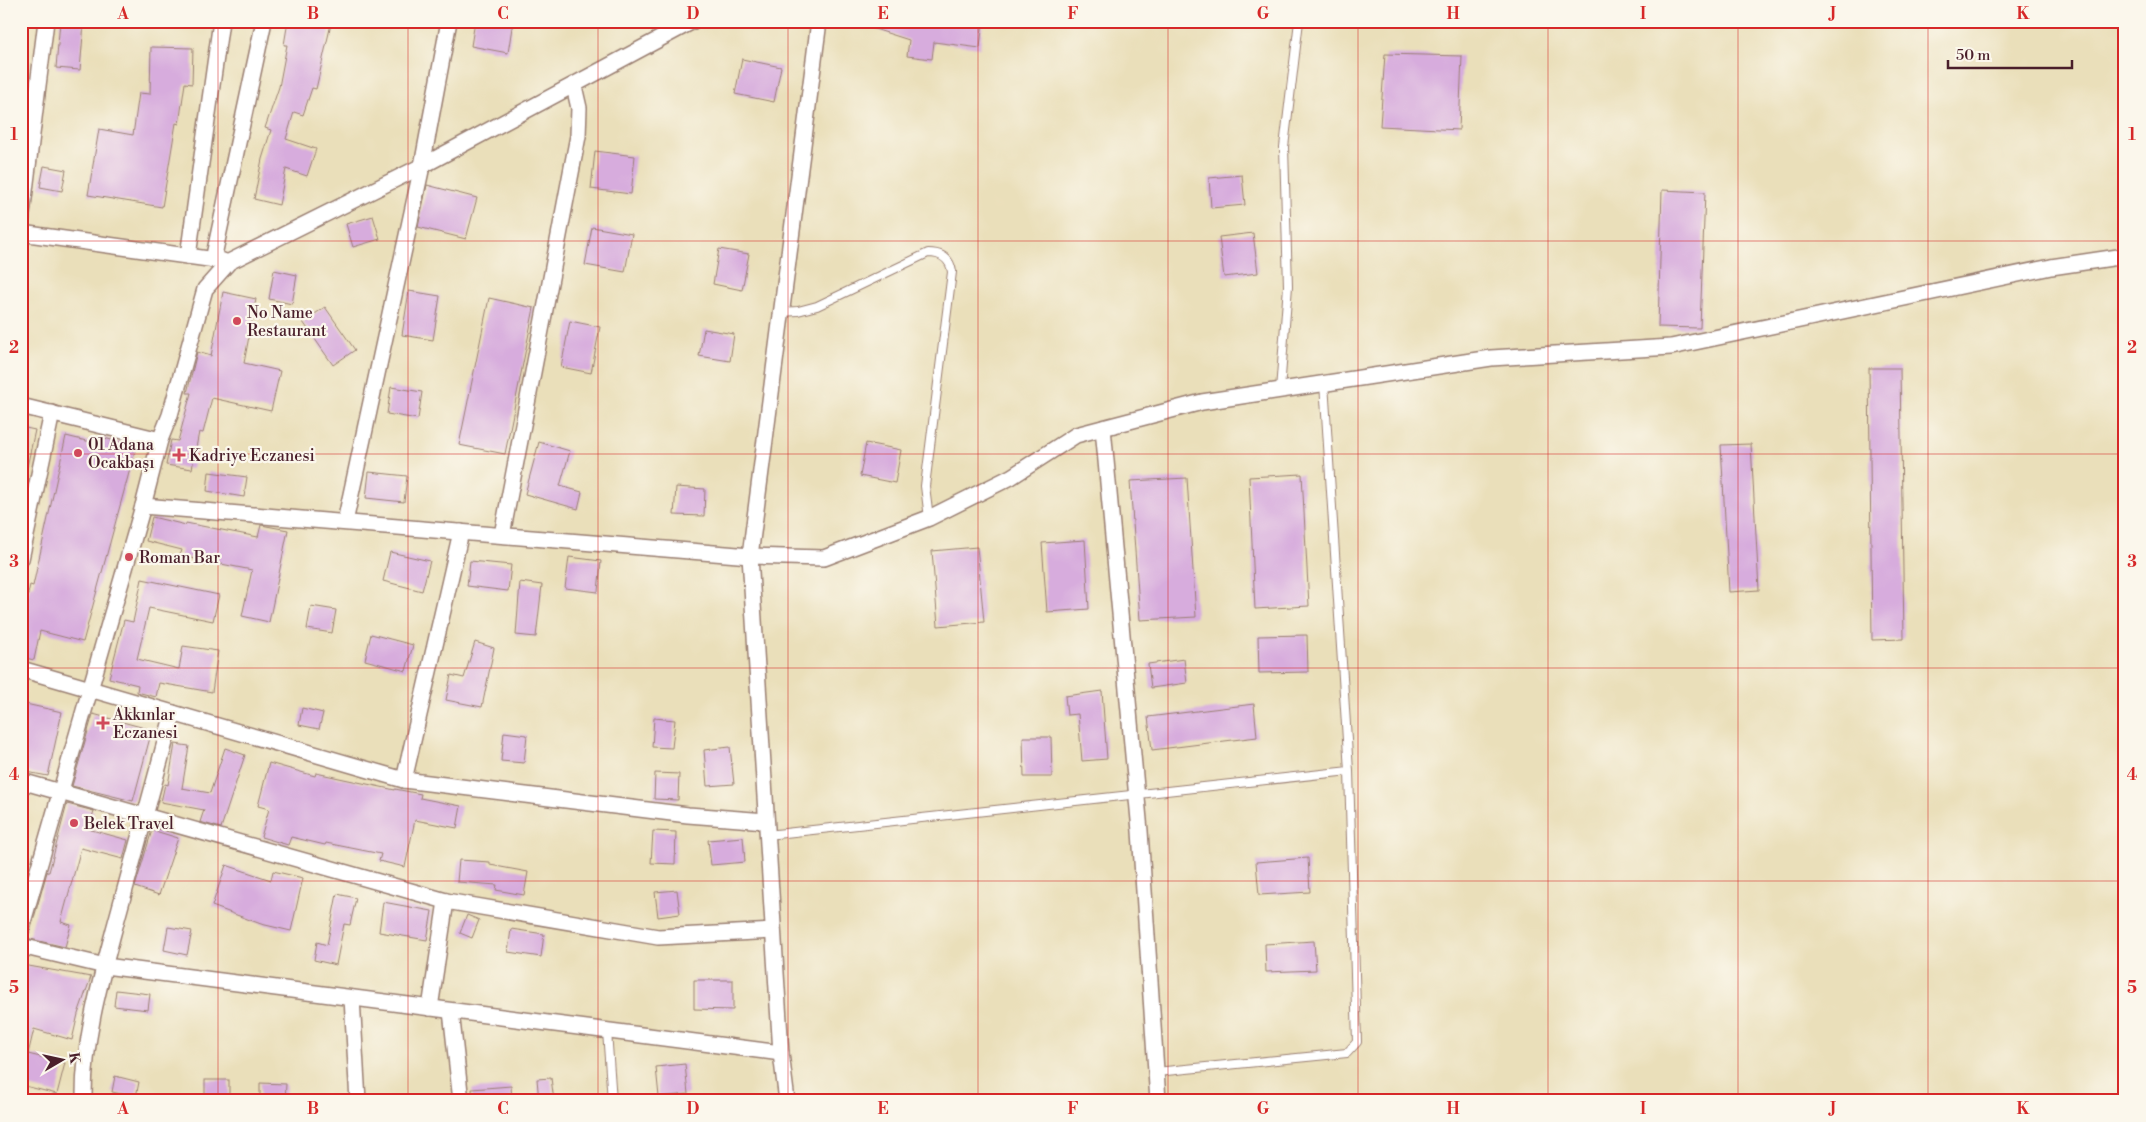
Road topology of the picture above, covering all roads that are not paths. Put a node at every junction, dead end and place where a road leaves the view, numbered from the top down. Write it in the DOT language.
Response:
graph roads {
  1 [pos="46,21"];
  2 [pos="221,21"];
  3 [pos="264,21"];
  4 [pos="449,21"];
  5 [pos="693,21"];
  6 [pos="819,21"];
  7 [pos="1299,21"];
  8 [pos="574,86"];
  9 [pos="422,166"];
  10 [pos="21,223"];
  11 [pos="21,233"];
  12 [pos="188,256"];
  13 [pos="2125,256"];
  14 [pos="213,260"];
  15 [pos="229,262"];
  16 [pos="781,312"];
  17 [pos="1324,383"];
  18 [pos="1280,390"];
  19 [pos="21,406"];
  20 [pos="52,413"];
  21 [pos="1103,428"];
  22 [pos="160,440"];
  23 [pos="144,506"];
  24 [pos="929,518"];
  25 [pos="345,522"];
  26 [pos="461,532"];
  27 [pos="502,535"];
  28 [pos="750,556"];
  29 [pos="21,559"];
  30 [pos="21,668"];
  31 [pos="91,689"];
  32 [pos="173,713"];
  33 [pos="1348,771"];
  34 [pos="404,780"];
  35 [pos="21,781"];
  36 [pos="60,793"];
  37 [pos="1137,795"];
  38 [pos="144,816"];
  39 [pos="767,828"];
  40 [pos="446,901"];
  41 [pos="21,929"];
  42 [pos="773,931"];
  43 [pos="21,946"];
  44 [pos="104,966"];
  45 [pos="352,998"];
  46 [pos="430,1008"];
  47 [pos="451,1011"];
  48 [pos="607,1031"];
  49 [pos="781,1053"];
  50 [pos="1156,1072"];
  51 [pos="84,1101"];
  52 [pos="358,1101"];
  53 [pos="461,1101"];
  54 [pos="612,1101"];
  55 [pos="787,1101"];
  56 [pos="1158,1101"];
  1 -- 10 [label="street"];
  2 -- 12 [label="street"];
  3 -- 14 [label="street"];
  4 -- 9 [label="street"];
  5 -- 8 [label="street"];
  6 -- 16 [label="street"];
  7 -- 18 [label="lane"];
  8 -- 9 [label="street"];
  8 -- 27 [label="street"];
  9 -- 15 [label="street"];
  9 -- 25 [label="street"];
  11 -- 12 [label="street"];
  12 -- 14 [label="street"];
  13 -- 17 [label="street"];
  14 -- 15 [label="street"];
  15 -- 22 [label="street"];
  16 -- 24 [label="lane"];
  16 -- 28 [label="street"];
  17 -- 18 [label="street"];
  17 -- 33 [label="lane"];
  18 -- 21 [label="street"];
  19 -- 20 [label="street"];
  20 -- 22 [label="street"];
  20 -- 29 [label="street"];
  21 -- 24 [label="street"];
  21 -- 37 [label="street"];
  22 -- 23 [label="street"];
  23 -- 25 [label="street"];
  23 -- 31 [label="street"];
  24 -- 28 [label="street"];
  25 -- 26 [label="street"];
  26 -- 27 [label="street"];
  26 -- 34 [label="street"];
  27 -- 28 [label="street"];
  28 -- 39 [label="street"];
  30 -- 31 [label="street"];
  31 -- 32 [label="street"];
  31 -- 36 [label="street"];
  32 -- 34 [label="street"];
  32 -- 38 [label="street"];
  33 -- 37 [label="lane"];
  33 -- 50 [label="lane"];
  34 -- 39 [label="street"];
  35 -- 36 [label="street"];
  36 -- 38 [label="street"];
  36 -- 41 [label="street"];
  37 -- 39 [label="lane"];
  37 -- 50 [label="street"];
  38 -- 40 [label="street"];
  38 -- 44 [label="street"];
  39 -- 42 [label="street"];
  40 -- 42 [label="street"];
  40 -- 46 [label="street"];
  42 -- 49 [label="street"];
  43 -- 44 [label="street"];
  44 -- 45 [label="street"];
  44 -- 51 [label="street"];
  45 -- 46 [label="street"];
  45 -- 52 [label="street"];
  46 -- 47 [label="street"];
  47 -- 48 [label="street"];
  47 -- 53 [label="street"];
  48 -- 49 [label="street"];
  48 -- 54 [label="lane"];
  49 -- 55 [label="street"];
  50 -- 56 [label="street"];
}
